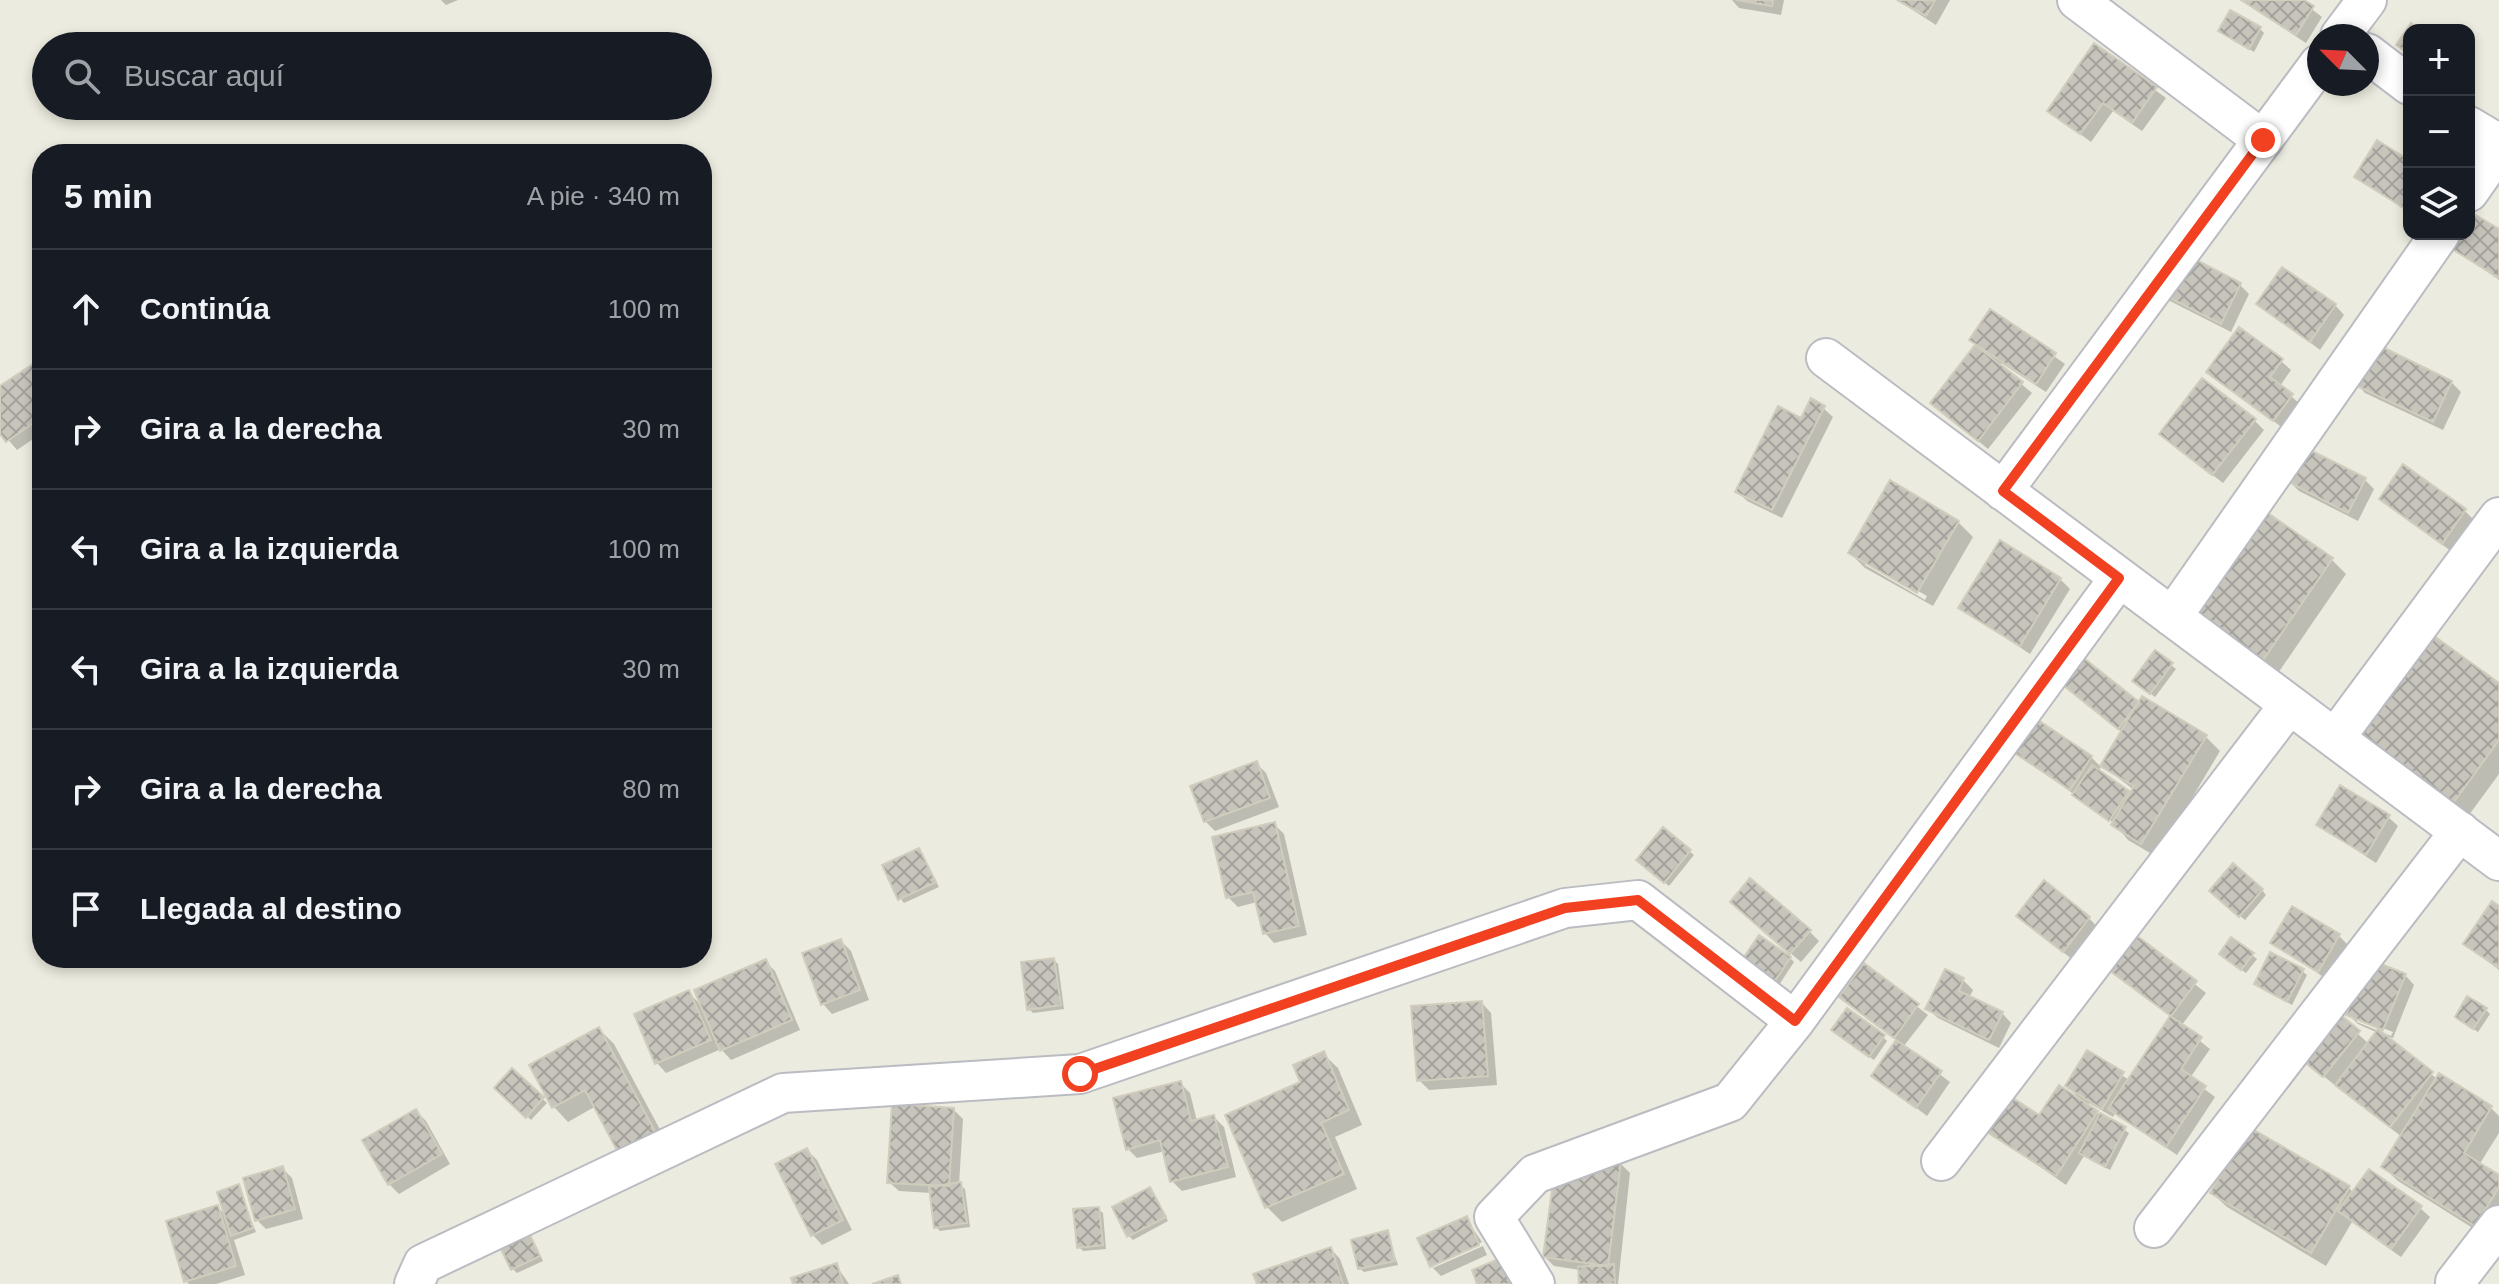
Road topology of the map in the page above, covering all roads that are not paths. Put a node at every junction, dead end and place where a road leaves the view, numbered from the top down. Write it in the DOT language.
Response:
graph roads {
  1 [pos="2367,0"];
  2 [pos="2096,5"];
  3 [pos="2356,24"];
  4 [pos="2379,63"];
  5 [pos="2307,80"];
  6 [pos="2403,81"];
  7 [pos="2475,130"];
  8 [pos="2263,140"];
  9 [pos="2499,147"];
  10 [pos="2475,183"];
  11 [pos="2436,240"];
  12 [pos="1826,358"];
  13 [pos="2003,491"];
  14 [pos="2499,517"];
  15 [pos="2119,578"];
  16 [pos="2172,617"];
  17 [pos="2289,705"];
  18 [pos="2335,738"];
  19 [pos="2460,831"];
  20 [pos="2499,861"];
  21 [pos="1795,1021"];
  22 [pos="1941,1161"];
  23 [pos="2499,1225"];
  24 [pos="2154,1228"];
  25 [pos="2455,1282"];
  26 [pos="414,1284"];
  27 [pos="1535,1284"];
  1 -- 3 [label="street"];
  2 -- 8 [label="street"];
  4 -- 6 [label="street"];
  5 -- 8 [label="street"];
  7 -- 9 [label="street"];
  8 -- 13 [label="street"];
  9 -- 10 [label="street"];
  11 -- 16 [label="street"];
  12 -- 13 [label="street"];
  13 -- 15 [label="street"];
  14 -- 18 [label="street"];
  15 -- 16 [label="street"];
  15 -- 21 [label="street"];
  16 -- 17 [label="street"];
  17 -- 18 [label="street"];
  17 -- 22 [label="street"];
  18 -- 19 [label="street"];
  19 -- 20 [label="street"];
  19 -- 24 [label="street"];
  21 -- 26 [label="street"];
  21 -- 27 [label="street"];
  23 -- 25 [label="street"];
}
